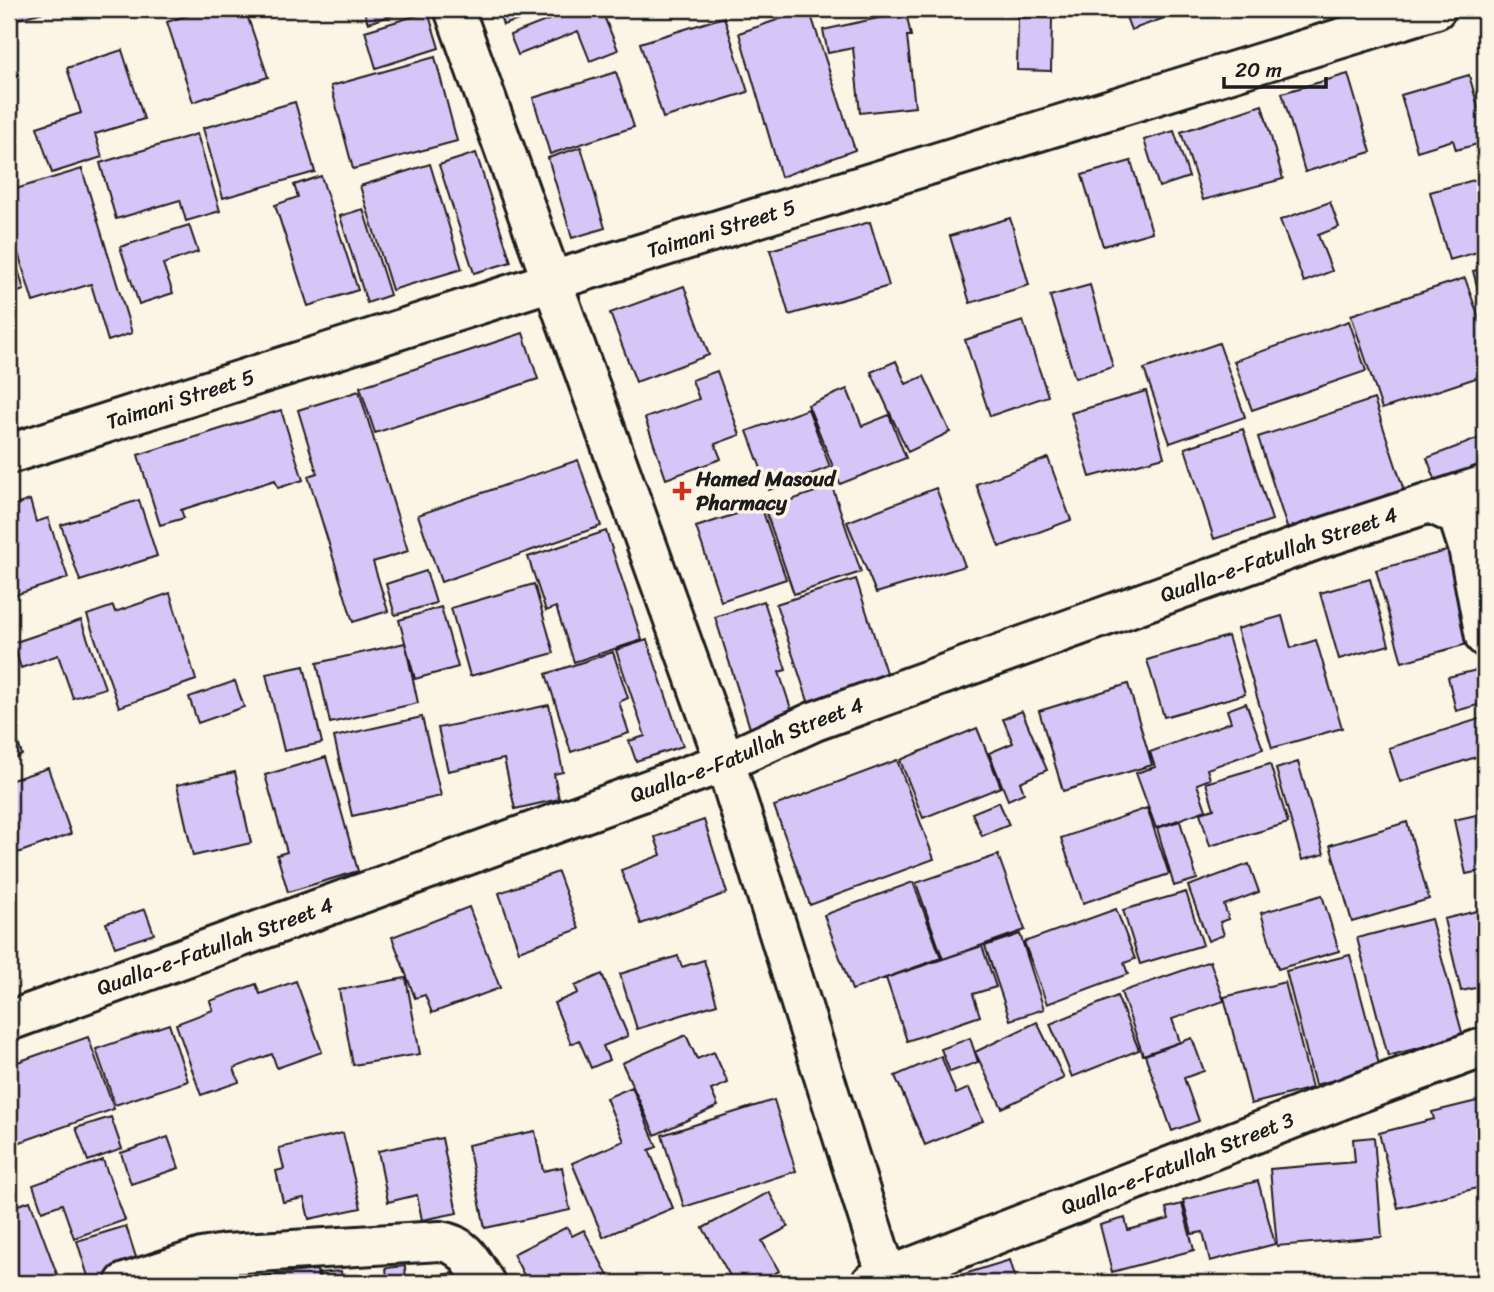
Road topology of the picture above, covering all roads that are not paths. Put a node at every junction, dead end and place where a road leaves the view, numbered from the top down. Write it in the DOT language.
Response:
graph roads {
  1 [pos="454,9"];
  2 [pos="1436,9"];
  3 [pos="552,281"];
  4 [pos="9,454"];
  5 [pos="1485,485"];
  6 [pos="1430,503"];
  7 [pos="1485,637"];
  8 [pos="725,762"];
  9 [pos="9,1021"];
  10 [pos="1485,1047"];
  11 [pos="882,1281"];
  12 [pos="125,1283"];
  13 [pos="485,1283"];
  1 -- 3 [label="street"];
  2 -- 3 [label="street, Taimani Street 5"];
  3 -- 4 [label="street, Taimani Street 5"];
  3 -- 8 [label="street"];
  5 -- 6 [label="street, Qualla-e-Fatullah Street 4"];
  6 -- 7 [label="street"];
  6 -- 8 [label="street, Qualla-e-Fatullah Street 4"];
  8 -- 9 [label="street, Qualla-e-Fatullah Street 4"];
  8 -- 11 [label="street"];
  10 -- 11 [label="street, Qualla-e-Fatullah Street 3"];
  12 -- 13 [label="street"];
}
